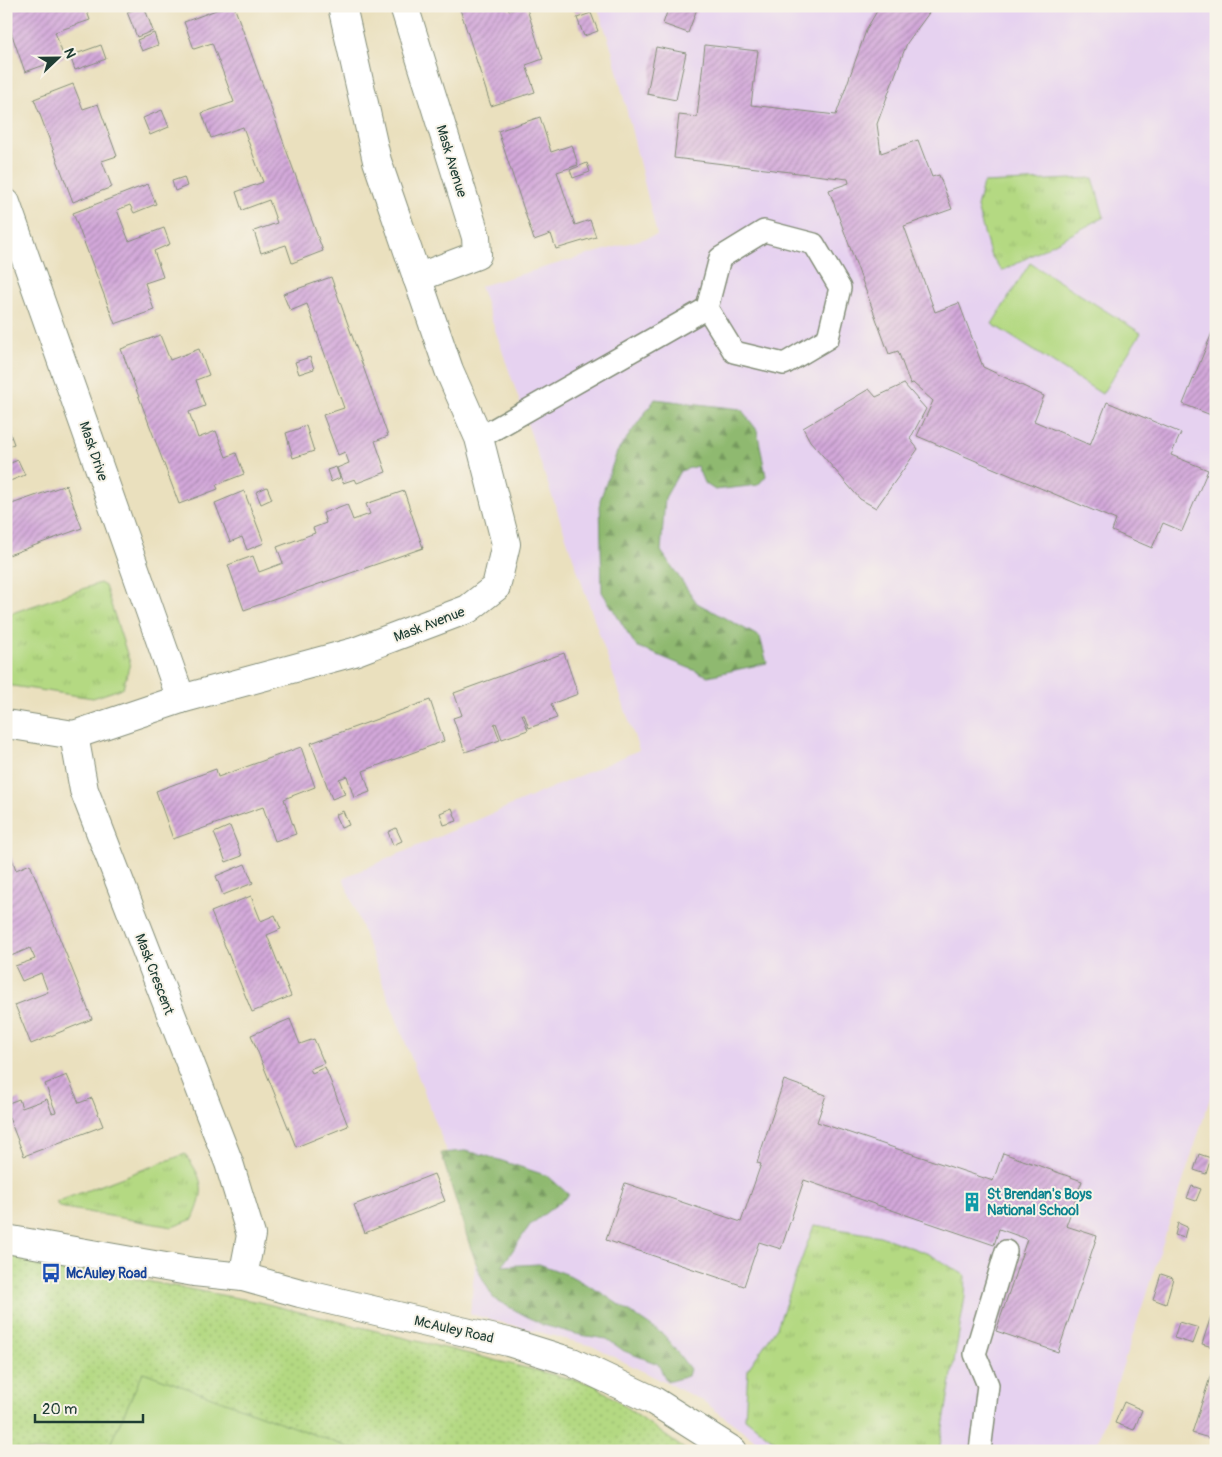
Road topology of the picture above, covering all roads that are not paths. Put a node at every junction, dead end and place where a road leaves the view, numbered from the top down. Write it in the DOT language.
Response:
graph roads {
  1 [pos="342,6"];
  2 [pos="404,6"];
  3 [pos="6,202"];
  4 [pos="417,278"];
  5 [pos="708,308"];
  6 [pos="479,438"];
  7 [pos="181,699"];
  8 [pos="6,724"];
  9 [pos="74,736"];
  10 [pos="6,1239"];
  11 [pos="1006,1251"];
  12 [pos="243,1277"];
  13 [pos="734,1451"];
  14 [pos="980,1451"];
  1 -- 4 [label="street, Mask Avenue"];
  2 -- 4 [label="street, Mask Avenue"];
  3 -- 7 [label="street, Mask Drive"];
  4 -- 6 [label="street, Mask Avenue"];
  5 -- 5 [label="lane"];
  5 -- 6 [label="lane"];
  6 -- 7 [label="street, Mask Avenue"];
  7 -- 9 [label="street, Mask Avenue"];
  8 -- 9 [label="street"];
  9 -- 12 [label="street, Mask Crescent"];
  10 -- 12 [label="street, McAuley Road"];
  11 -- 14 [label="lane"];
  12 -- 13 [label="street, McAuley Road"];
}
